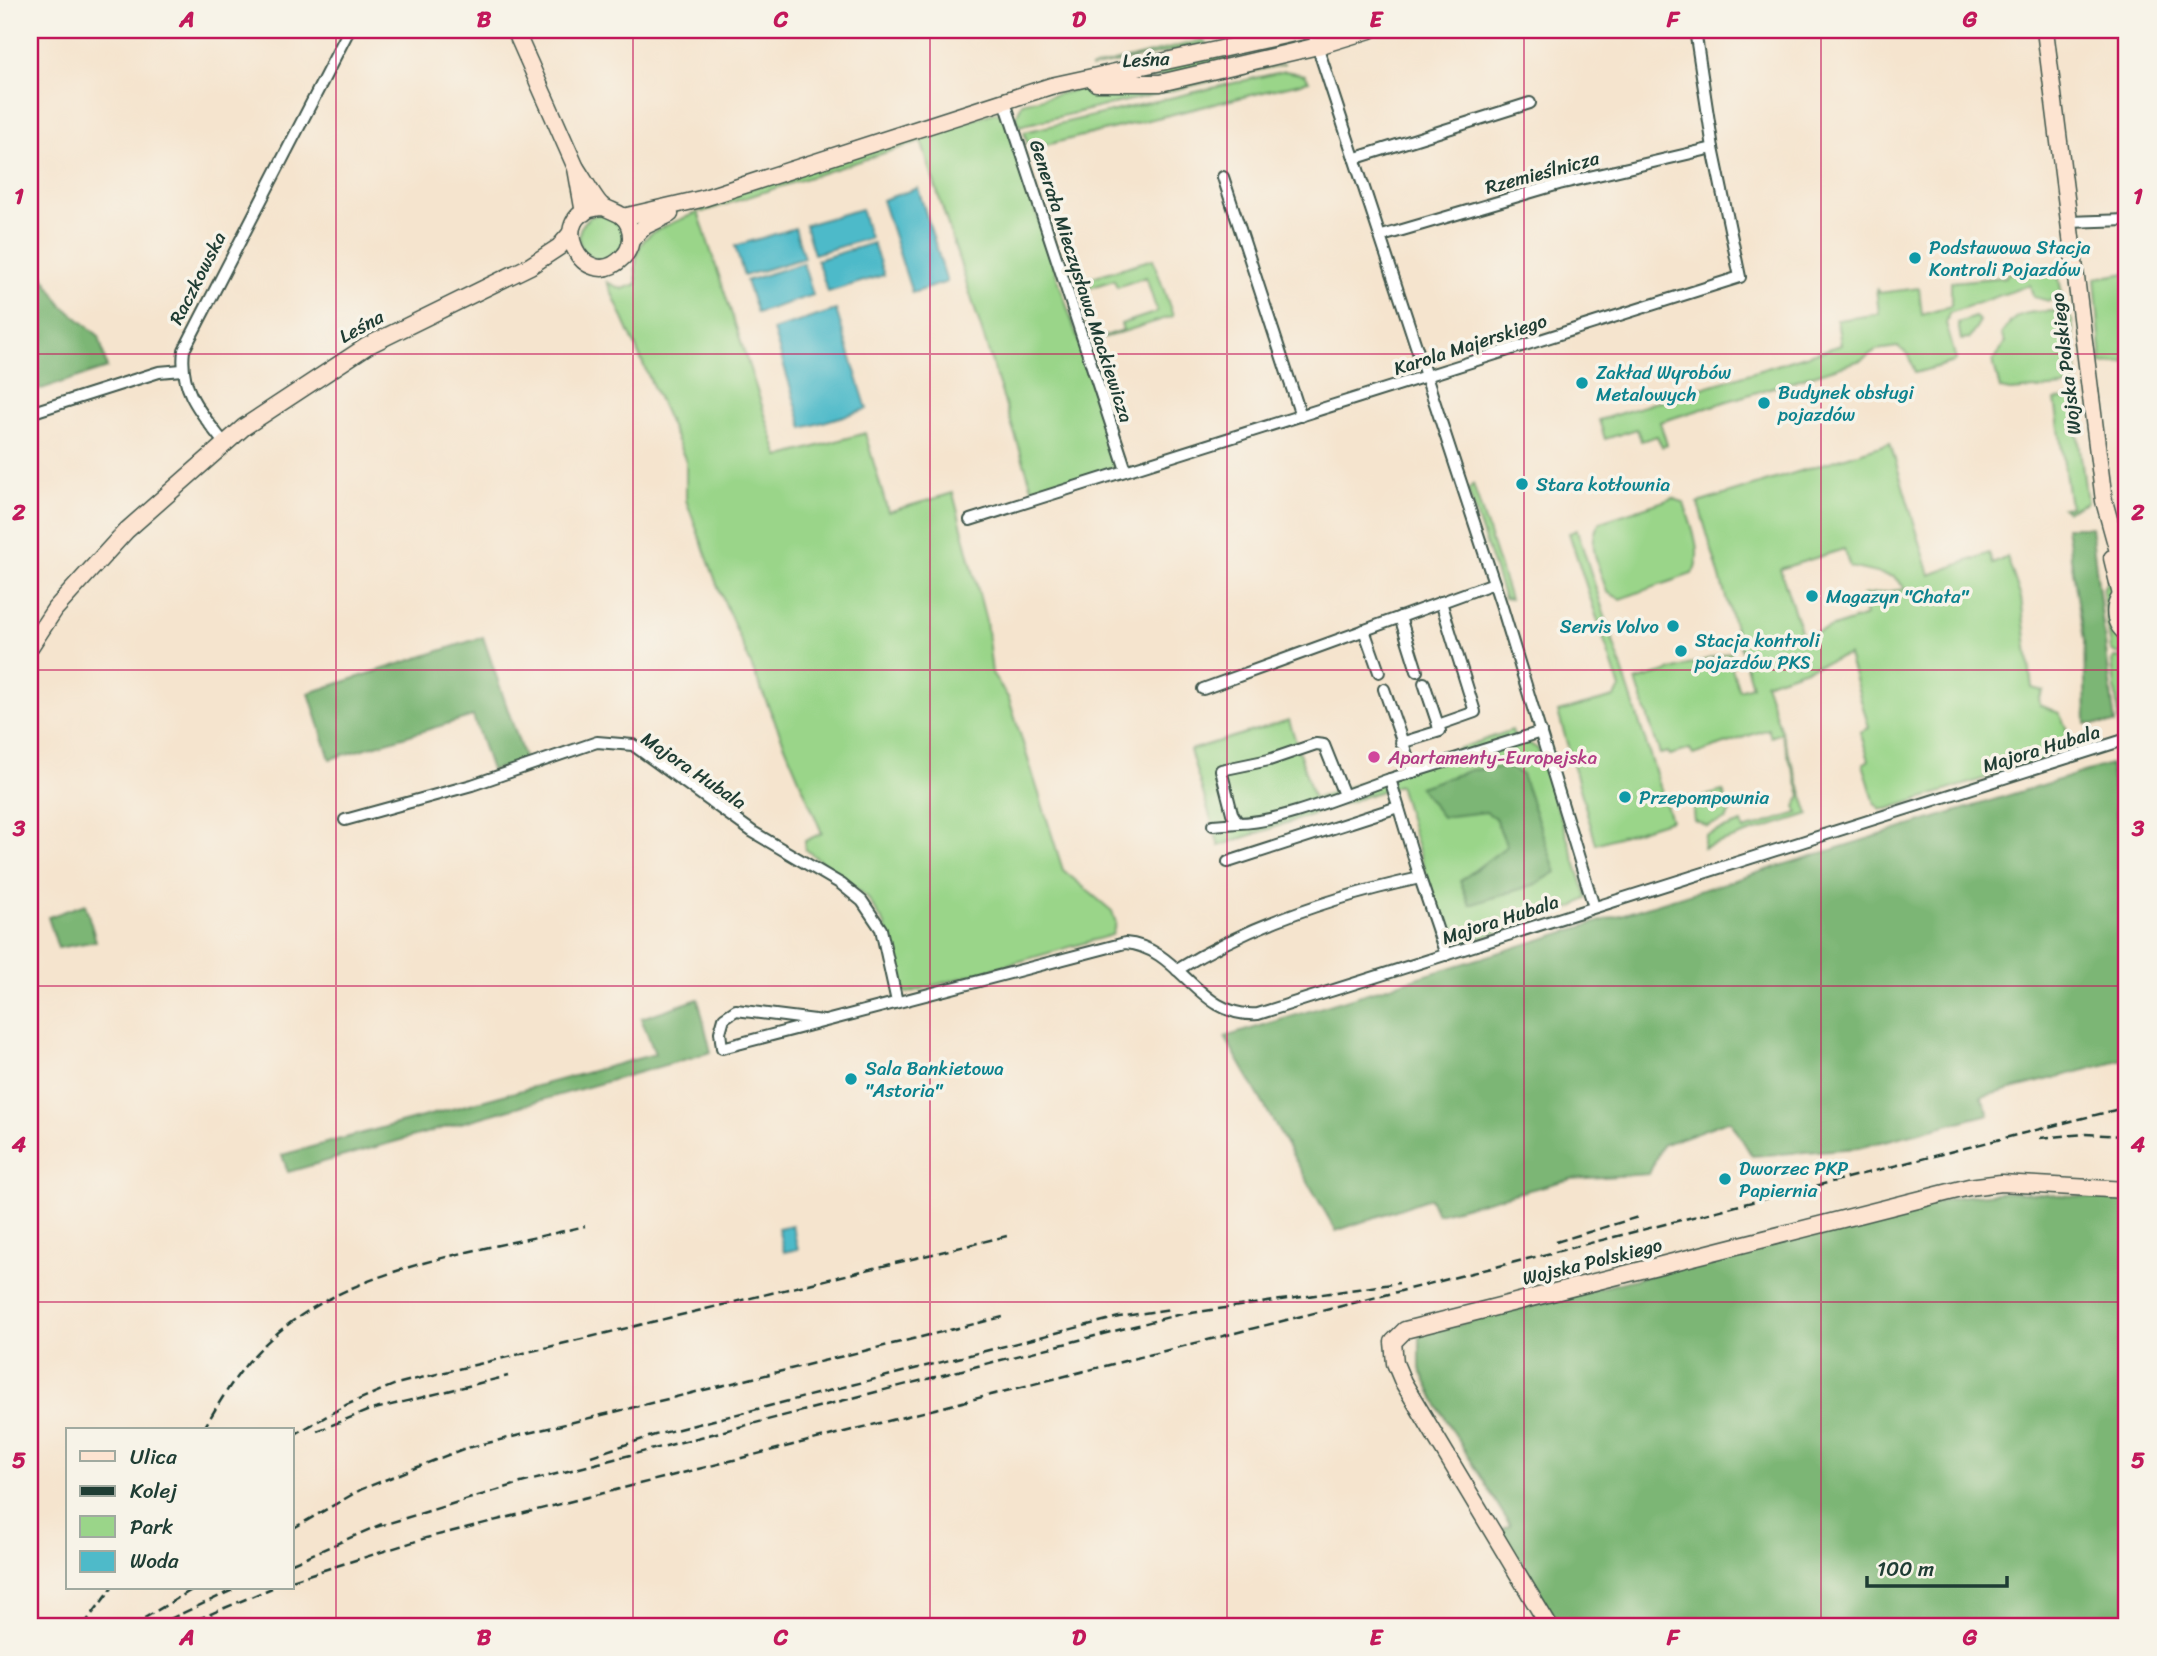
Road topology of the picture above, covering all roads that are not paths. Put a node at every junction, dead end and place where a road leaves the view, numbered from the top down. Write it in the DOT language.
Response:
graph roads {
  1 [pos="349,30"];
  2 [pos="515,30"];
  3 [pos="1310,30"];
  4 [pos="1370,30"];
  5 [pos="1695,30"];
  6 [pos="2045,30"];
  7 [pos="1318,46"];
  8 [pos="1005,102"];
  9 [pos="1530,103"];
  10 [pos="1713,148"];
  11 [pos="1356,158"];
  12 [pos="576,168"];
  13 [pos="1223,177"];
  14 [pos="701,199"];
  15 [pos="603,207"];
  16 [pos="584,213"];
  17 [pos="623,217"];
  18 [pos="2127,220"];
  19 [pos="2068,222"];
  20 [pos="571,233"];
  21 [pos="1382,236"];
  22 [pos="631,240"];
  23 [pos="579,257"];
  24 [pos="530,267"];
  25 [pos="182,370"];
  26 [pos="1426,377"];
  27 [pos="30,413"];
  28 [pos="1301,416"];
  29 [pos="224,443"];
  30 [pos="1126,470"];
  31 [pos="2104,501"];
  32 [pos="970,520"];
  33 [pos="2127,570"];
  34 [pos="1494,583"];
  35 [pos="2124,593"];
  36 [pos="1441,602"];
  37 [pos="1400,617"];
  38 [pos="1364,630"];
  39 [pos="2127,634"];
  40 [pos="30,647"];
  41 [pos="1417,671"];
  42 [pos="1379,672"];
  43 [pos="1424,683"];
  44 [pos="1203,689"];
  45 [pos="1384,689"];
  46 [pos="1438,725"];
  47 [pos="1542,732"];
  48 [pos="2127,739"];
  49 [pos="1401,743"];
  50 [pos="1413,772"];
  51 [pos="1390,779"];
  52 [pos="1344,795"];
  53 [pos="1398,807"];
  54 [pos="345,820"];
  55 [pos="1238,823"];
  56 [pos="1213,825"];
  57 [pos="1228,862"];
  58 [pos="1420,878"];
  59 [pos="1594,907"];
  60 [pos="1446,955"];
  61 [pos="1177,970"];
  62 [pos="897,1002"];
  63 [pos="823,1021"];
  64 [pos="2127,1190"];
  65 [pos="1549,1626"];
  1 -- 25 [label="street, Raczkowska"];
  2 -- 12 [label="main road"];
  3 -- 7 [label="street"];
  3 -- 8 [label="main road, Leśna"];
  4 -- 7 [label="main road, Leśna"];
  5 -- 10 [label="street, Karola Majerskiego"];
  6 -- 19 [label="main road, Wojska Polskiego"];
  7 -- 8 [label="main road, Leśna"];
  7 -- 11 [label="street"];
  8 -- 14 [label="main road, Leśna"];
  8 -- 30 [label="street, Generała Mieczysława Mackiewicza"];
  9 -- 11 [label="street"];
  10 -- 21 [label="street, Rzemieślnicza"];
  10 -- 26 [label="street, Karola Majerskiego"];
  11 -- 21 [label="street"];
  12 -- 15 [label="main road"];
  12 -- 16 [label="main road"];
  13 -- 28 [label="street"];
  14 -- 17 [label="main road, Leśna"];
  14 -- 22 [label="main road, Leśna"];
  15 -- 16 [label="main road"];
  15 -- 17 [label="main road"];
  16 -- 20 [label="main road"];
  17 -- 22 [label="main road"];
  18 -- 19 [label="street"];
  19 -- 31 [label="main road, Wojska Polskiego"];
  20 -- 23 [label="main road"];
  20 -- 24 [label="main road, Leśna"];
  21 -- 26 [label="street"];
  22 -- 23 [label="main road"];
  23 -- 24 [label="main road, Leśna"];
  24 -- 29 [label="main road, Leśna"];
  25 -- 27 [label="street"];
  25 -- 29 [label="street"];
  26 -- 28 [label="street, Karola Majerskiego"];
  26 -- 34 [label="street"];
  28 -- 30 [label="street, Karola Majerskiego"];
  29 -- 40 [label="main road"];
  30 -- 32 [label="street, Karola Majerskiego"];
  31 -- 33 [label="main road, Wojska Polskiego"];
  31 -- 35 [label="main road, Wojska Polskiego"];
  34 -- 36 [label="street"];
  34 -- 47 [label="street"];
  35 -- 39 [label="main road, Wojska Polskiego"];
  36 -- 37 [label="street"];
  36 -- 46 [label="street"];
  37 -- 38 [label="street"];
  37 -- 41 [label="street"];
  38 -- 42 [label="street"];
  38 -- 44 [label="street"];
  43 -- 46 [label="street"];
  45 -- 49 [label="street"];
  46 -- 49 [label="street"];
  47 -- 50 [label="street"];
  47 -- 59 [label="street"];
  48 -- 59 [label="street, Majora Hubala"];
  49 -- 50 [label="street"];
  50 -- 51 [label="street"];
  51 -- 52 [label="street"];
  51 -- 53 [label="street"];
  52 -- 55 [label="street"];
  52 -- 55 [label="street"];
  53 -- 57 [label="street"];
  53 -- 58 [label="street"];
  54 -- 62 [label="street, Majora Hubala"];
  55 -- 56 [label="street"];
  58 -- 60 [label="street"];
  58 -- 61 [label="street"];
  59 -- 60 [label="street, Majora Hubala"];
  60 -- 61 [label="street, Majora Hubala"];
  61 -- 62 [label="street, Majora Hubala"];
  62 -- 63 [label="street, Majora Hubala"];
  63 -- 63 [label="street, Majora Hubala"];
  64 -- 65 [label="main road, Wojska Polskiego"];
}
